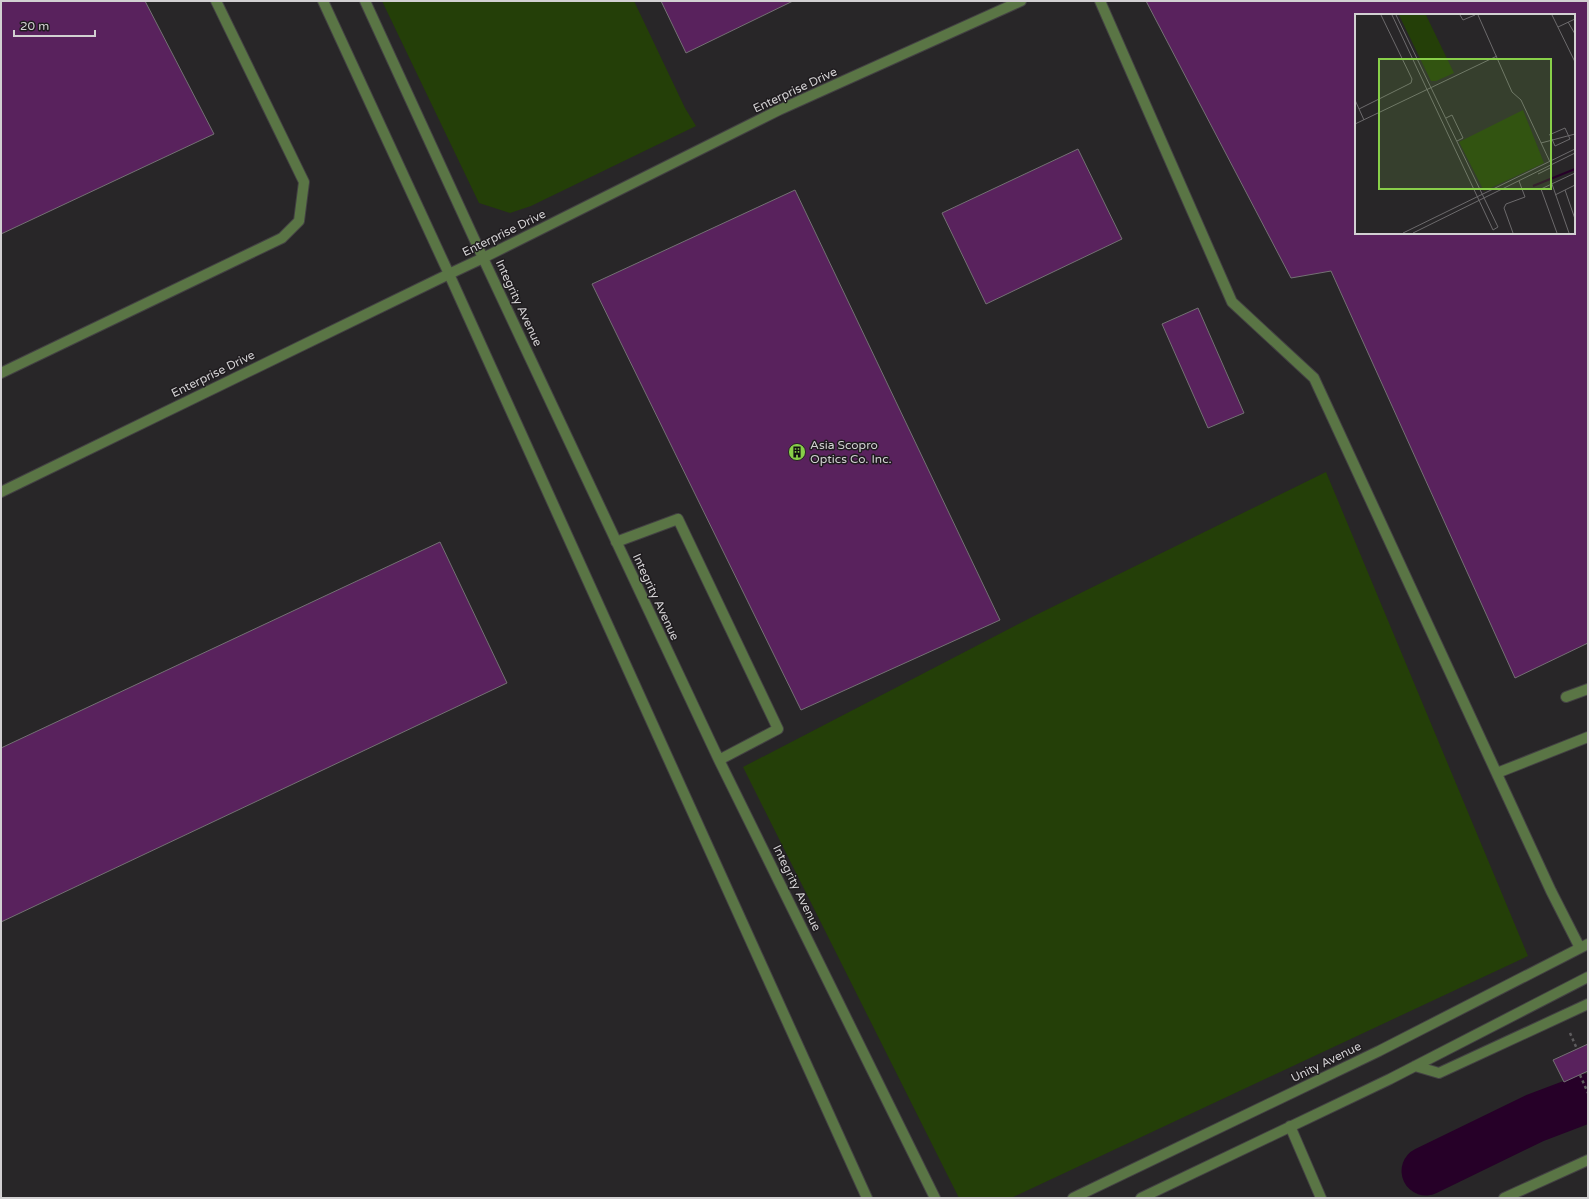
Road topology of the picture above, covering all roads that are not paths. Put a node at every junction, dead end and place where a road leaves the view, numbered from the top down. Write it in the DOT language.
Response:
graph roads {
  1 [pos="216,1"];
  2 [pos="323,1"];
  3 [pos="365,1"];
  4 [pos="1021,1"];
  5 [pos="1100,1"];
  6 [pos="483,258"];
  7 [pos="449,274"];
  8 [pos="1,373"];
  9 [pos="1,492"];
  10 [pos="616,542"];
  11 [pos="1588,689"];
  12 [pos="1566,697"];
  13 [pos="1588,737"];
  14 [pos="719,760"];
  15 [pos="1496,773"];
  16 [pos="1584,946"];
  17 [pos="1588,977"];
  18 [pos="1588,1004"];
  19 [pos="1415,1066"];
  20 [pos="1290,1126"];
  21 [pos="1588,1160"];
  22 [pos="867,1198"];
  23 [pos="935,1198"];
  24 [pos="1073,1198"];
  25 [pos="1141,1198"];
  26 [pos="1321,1198"];
  27 [pos="1504,1198"];
  1 -- 8 [label="street"];
  2 -- 7 [label="street"];
  3 -- 6 [label="street, Integrity Avenue"];
  4 -- 6 [label="street, Enterprise Drive"];
  5 -- 15 [label="street"];
  6 -- 7 [label="street, Enterprise Drive"];
  6 -- 10 [label="street, Integrity Avenue"];
  7 -- 9 [label="street, Enterprise Drive"];
  7 -- 22 [label="street"];
  10 -- 14 [label="street, Integrity Avenue"];
  10 -- 14 [label="street"];
  11 -- 12 [label="street"];
  13 -- 15 [label="street"];
  14 -- 23 [label="street, Integrity Avenue"];
  15 -- 16 [label="street"];
  16 -- 24 [label="street, Unity Avenue"];
  17 -- 19 [label="street"];
  18 -- 19 [label="street"];
  19 -- 20 [label="street"];
  20 -- 25 [label="street"];
  20 -- 26 [label="street"];
  21 -- 27 [label="street"];
}
